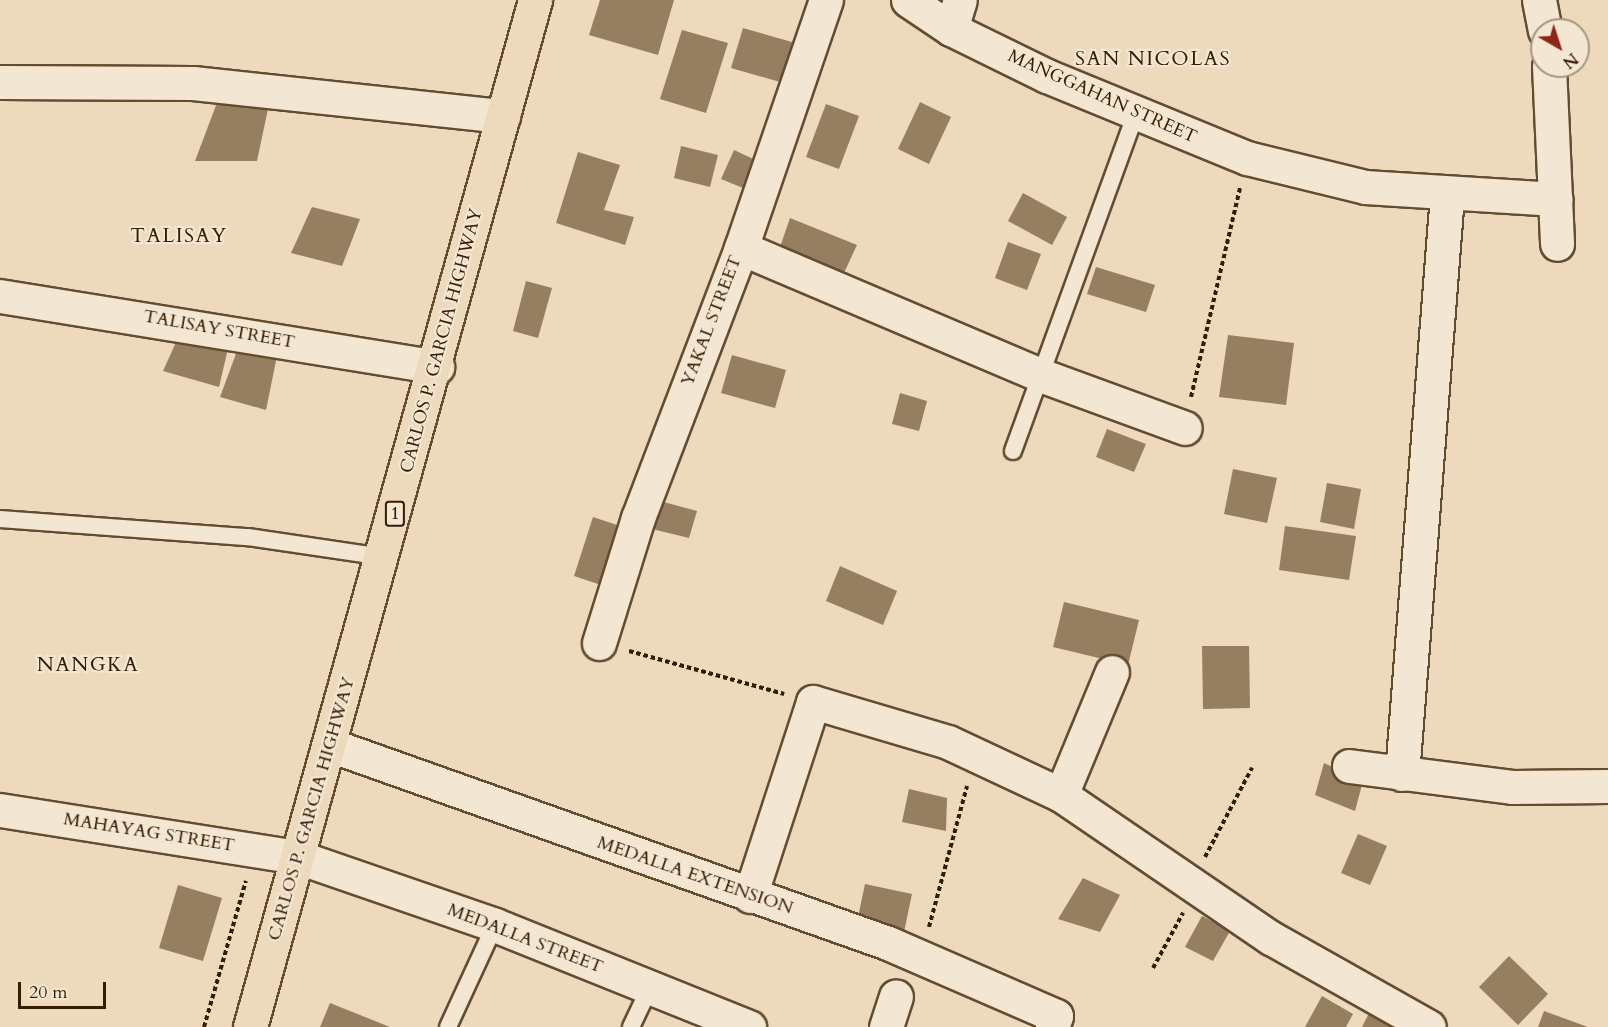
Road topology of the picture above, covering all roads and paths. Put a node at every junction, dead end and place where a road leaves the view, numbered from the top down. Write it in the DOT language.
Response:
graph roads {
  1 [pos="535,0"];
  2 [pos="826,0"];
  3 [pos="908,0"];
  4 [pos="1539,0"];
  5 [pos="956,14"];
  6 [pos="1543,18"];
  7 [pos="1550,78"];
  8 [pos="0,82"];
  9 [pos="503,116"];
  10 [pos="1136,116"];
  11 [pos="1247,158"];
  12 [pos="1447,195"];
  13 [pos="1556,199"];
  14 [pos="1557,244"];
  15 [pos="741,248"];
  16 [pos="0,296"];
  17 [pos="437,367"];
  18 [pos="1040,375"];
  19 [pos="1185,428"];
  20 [pos="1012,451"];
  21 [pos="0,519"];
  22 [pos="383,557"];
  23 [pos="599,643"];
  24 [pos="1112,672"];
  25 [pos="813,702"];
  26 [pos="330,745"];
  27 [pos="972,753"];
  28 [pos="1349,766"];
  29 [pos="1252,768"];
  30 [pos="1402,774"];
  31 [pos="1608,786"];
  32 [pos="1061,795"];
  33 [pos="0,810"];
  34 [pos="255,849"];
  35 [pos="298,857"];
  36 [pos="1193,887"];
  37 [pos="750,896"];
  38 [pos="495,925"];
  39 [pos="922,957"];
  40 [pos="1153,968"];
  41 [pos="650,987"];
  42 [pos="1054,1021"];
  43 [pos="204,1027"];
  44 [pos="250,1027"];
  45 [pos="448,1027"];
  46 [pos="631,1027"];
  47 [pos="749,1027"];
  48 [pos="1430,1027"];
  1 -- 9 [label="highway, CARLOS P. GARCIA HIGHWAY / 1"];
  2 -- 15 [label="street, YAKAL STREET"];
  3 -- 5 [label="street, MANGGAHAN STREET"];
  4 -- 6 [label="street"];
  5 -- 10 [label="street, MANGGAHAN STREET"];
  7 -- 13 [label="street"];
  8 -- 9 [label="street"];
  9 -- 17 [label="highway, CARLOS P. GARCIA HIGHWAY / 1"];
  10 -- 11 [label="street, MANGGAHAN STREET"];
  10 -- 18 [label="lane"];
  11 -- 12 [label="street, MANGGAHAN STREET"];
  11 -- 19 [label="path"];
  12 -- 13 [label="street, MANGGAHAN STREET"];
  12 -- 30 [label="street"];
  13 -- 14 [label="street"];
  15 -- 18 [label="street"];
  15 -- 23 [label="street, YAKAL STREET"];
  16 -- 17 [label="street, TALISAY STREET"];
  17 -- 22 [label="highway, CARLOS P. GARCIA HIGHWAY / 1"];
  18 -- 19 [label="street"];
  18 -- 20 [label="lane"];
  21 -- 22 [label="lane"];
  22 -- 26 [label="highway, CARLOS P. GARCIA HIGHWAY / 1"];
  23 -- 25 [label="path"];
  24 -- 32 [label="street"];
  25 -- 27 [label="street"];
  25 -- 37 [label="street"];
  26 -- 35 [label="highway, CARLOS P. GARCIA HIGHWAY / 1"];
  26 -- 37 [label="street, MEDALLA EXTENSION"];
  27 -- 32 [label="street"];
  27 -- 39 [label="path"];
  28 -- 30 [label="street"];
  29 -- 36 [label="path"];
  30 -- 31 [label="street"];
  32 -- 36 [label="street"];
  33 -- 34 [label="street, MAHAYAG STREET"];
  34 -- 35 [label="street, MAHAYAG STREET"];
  34 -- 43 [label="path"];
  35 -- 38 [label="street, MEDALLA STREET"];
  35 -- 44 [label="highway, CARLOS P. GARCIA HIGHWAY / 1"];
  36 -- 40 [label="path"];
  36 -- 48 [label="street"];
  37 -- 39 [label="street, MEDALLA EXTENSION"];
  38 -- 41 [label="street, MEDALLA STREET"];
  38 -- 45 [label="lane"];
  39 -- 42 [label="street, MEDALLA EXTENSION"];
  41 -- 46 [label="lane"];
  41 -- 47 [label="street, MEDALLA STREET"];
}
